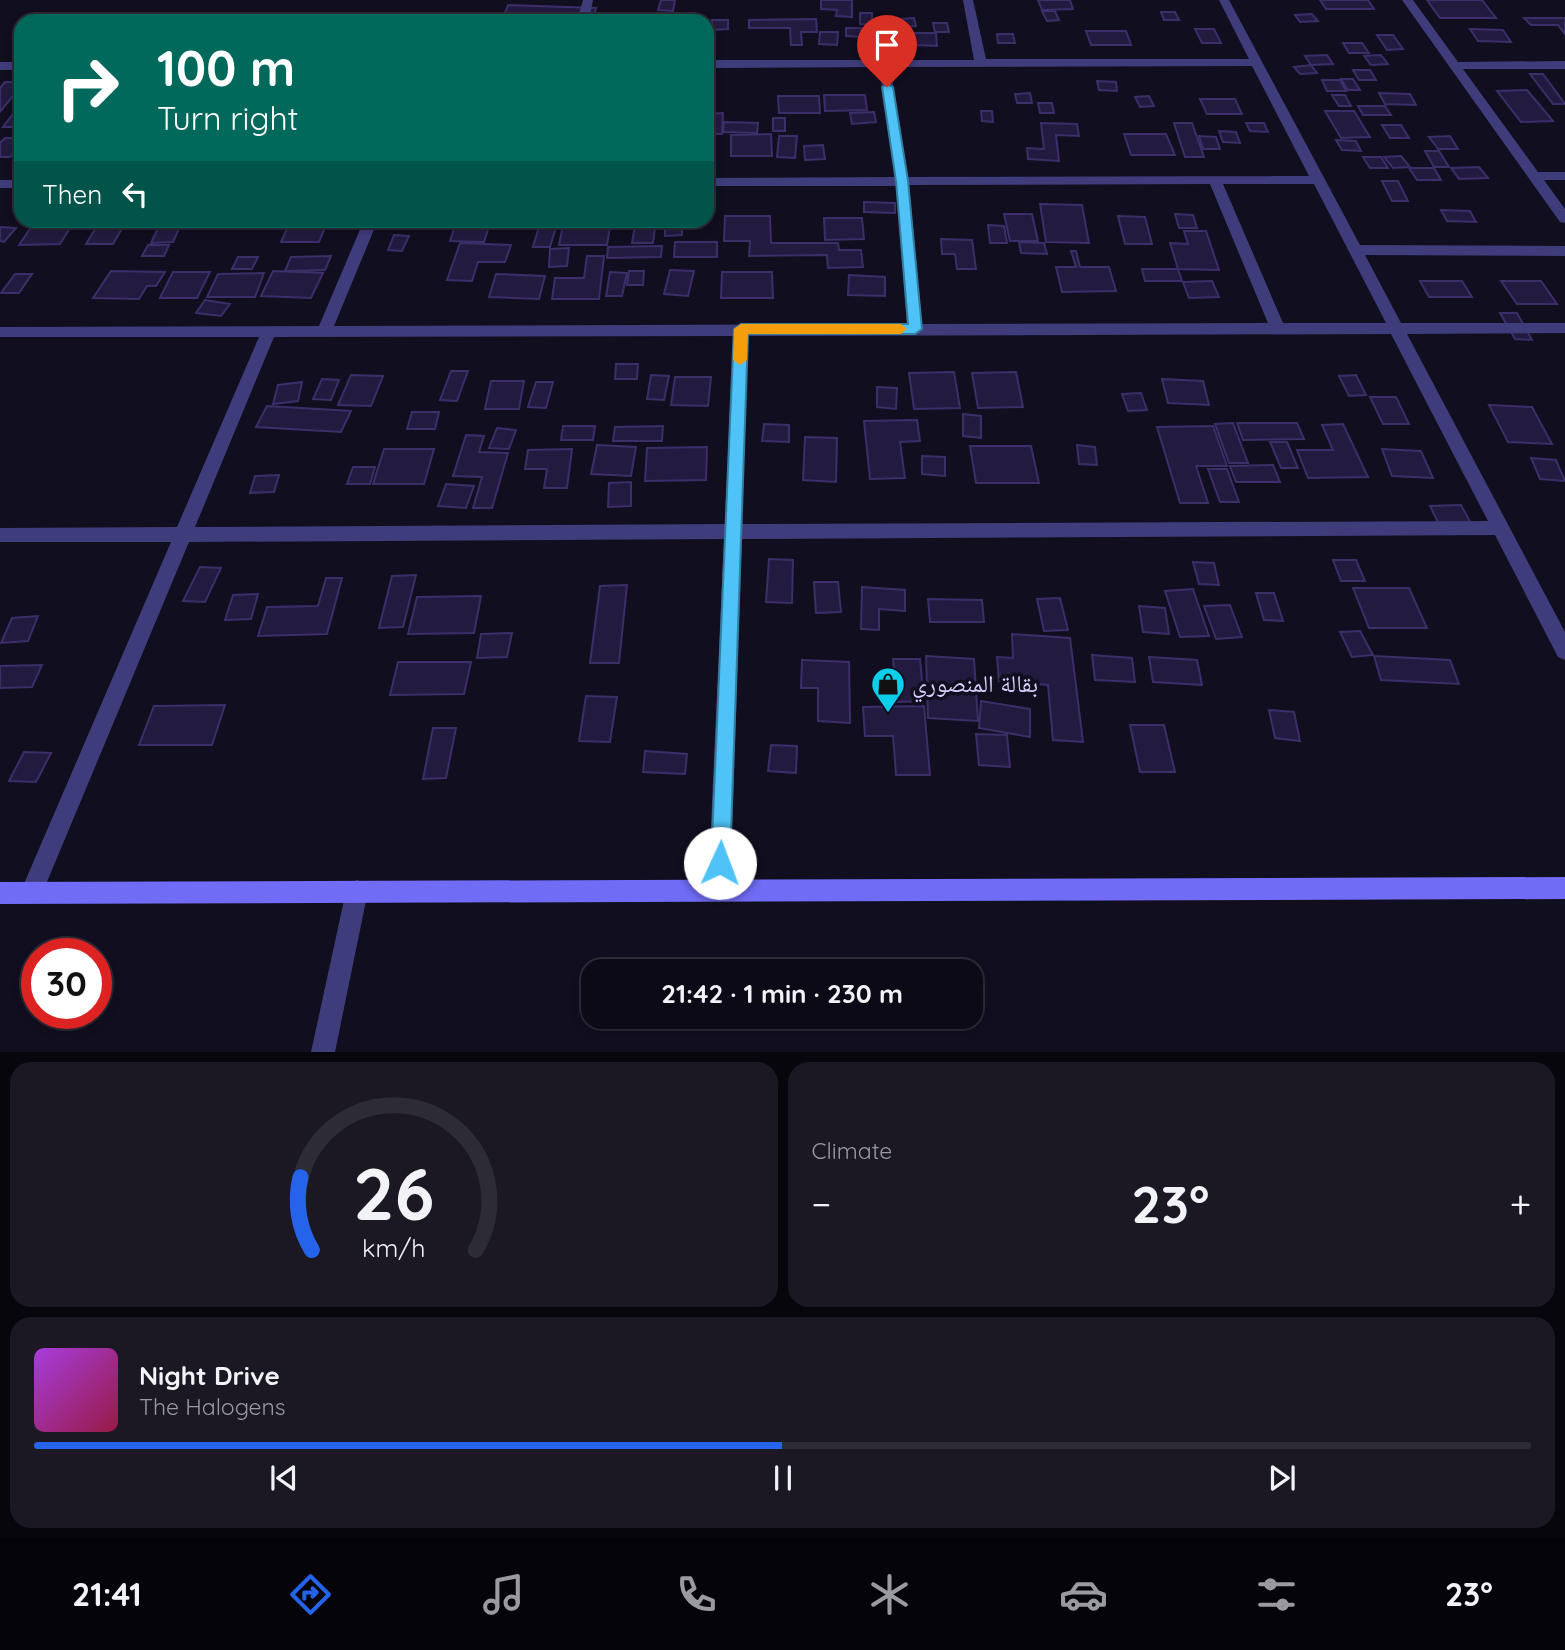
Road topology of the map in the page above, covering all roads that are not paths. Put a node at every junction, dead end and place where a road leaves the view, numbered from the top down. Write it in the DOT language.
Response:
graph roads {
  1 [pos="968,0"];
  2 [pos="1224,0"];
  3 [pos="1407,0"];
  4 [pos="1257,62"];
  5 [pos="981,63"];
  6 [pos="714,64"];
  7 [pos="884,64"];
  8 [pos="1565,65"];
  9 [pos="1454,66"];
  10 [pos="1536,176"];
  11 [pos="1565,176"];
  12 [pos="1215,180"];
  13 [pos="1318,180"];
  14 [pos="902,181"];
  15 [pos="714,182"];
  16 [pos="1565,219"];
  17 [pos="368,228"];
  18 [pos="1355,250"];
  19 [pos="1565,251"];
  20 [pos="1277,327"];
  21 [pos="1395,327"];
  22 [pos="1565,328"];
  23 [pos="741,329"];
  24 [pos="915,329"];
  25 [pos="269,331"];
  26 [pos="324,331"];
  27 [pos="0,332"];
  28 [pos="1500,528"];
  29 [pos="733,531"];
  30 [pos="183,534"];
  31 [pos="0,535"];
  32 [pos="1565,651"];
  33 [pos="1565,888"];
  34 [pos="357,891"];
  35 [pos="719,891"];
  36 [pos="0,893"];
  37 [pos="31,893"];
  38 [pos="323,1052"];
  1 -- 5 [label="street"];
  2 -- 4 [label="street"];
  3 -- 9 [label="street"];
  4 -- 5 [label="street"];
  4 -- 13 [label="street"];
  5 -- 7 [label="street"];
  6 -- 7 [label="street"];
  7 -- 14 [label="street"];
  8 -- 9 [label="street"];
  9 -- 10 [label="street"];
  10 -- 11 [label="street"];
  10 -- 16 [label="street"];
  12 -- 13 [label="street"];
  12 -- 14 [label="street"];
  12 -- 20 [label="street"];
  13 -- 18 [label="street"];
  14 -- 15 [label="street"];
  14 -- 24 [label="street"];
  17 -- 26 [label="street"];
  18 -- 19 [label="street"];
  18 -- 21 [label="street"];
  20 -- 21 [label="street"];
  20 -- 24 [label="street"];
  21 -- 22 [label="street"];
  21 -- 28 [label="street"];
  23 -- 24 [label="street"];
  23 -- 26 [label="street"];
  23 -- 29 [label="street"];
  25 -- 26 [label="street"];
  25 -- 27 [label="street"];
  25 -- 30 [label="street"];
  28 -- 29 [label="street"];
  28 -- 32 [label="street"];
  29 -- 30 [label="street"];
  29 -- 35 [label="street"];
  30 -- 31 [label="street"];
  30 -- 37 [label="street"];
  33 -- 35 [label="main road"];
  34 -- 35 [label="main road"];
  34 -- 37 [label="main road"];
  34 -- 38 [label="street"];
  36 -- 37 [label="main road"];
}
